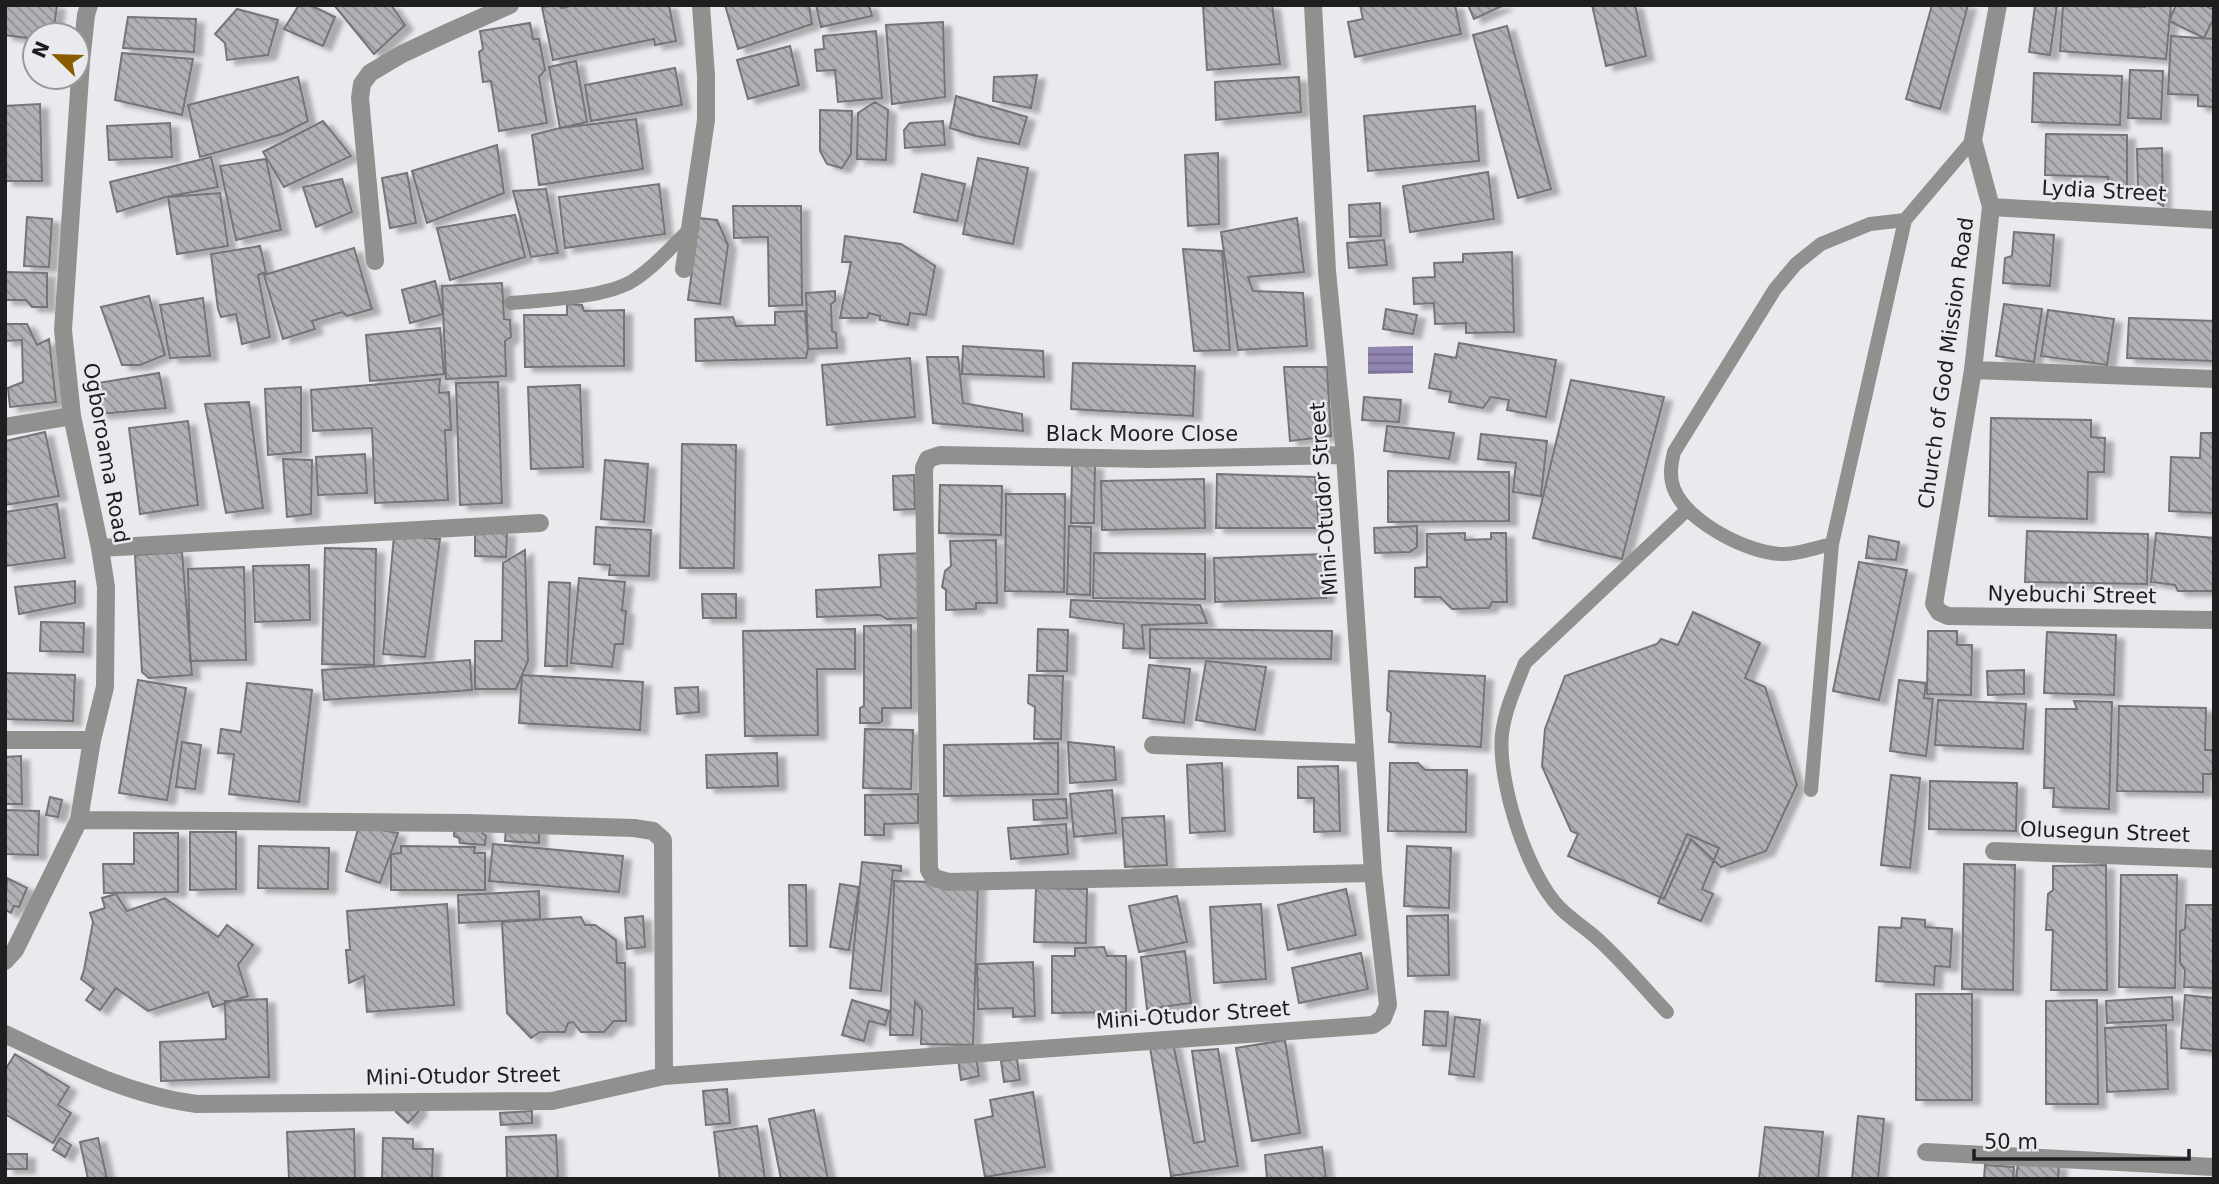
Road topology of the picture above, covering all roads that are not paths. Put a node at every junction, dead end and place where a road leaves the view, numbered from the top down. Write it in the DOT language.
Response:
graph roads {
  1 [pos="89,5"];
  2 [pos="510,5"];
  3 [pos="701,5"];
  4 [pos="1313,5"];
  5 [pos="1998,5"];
  6 [pos="1973,140"];
  7 [pos="1991,207"];
  8 [pos="1905,220"];
  9 [pos="2214,220"];
  10 [pos="690,229"];
  11 [pos="375,261"];
  12 [pos="684,269"];
  13 [pos="511,303"];
  14 [pos="1973,370"];
  15 [pos="2214,379"];
  16 [pos="72,416"];
  17 [pos="5,427"];
  18 [pos="1345,455"];
  19 [pos="1688,509"];
  20 [pos="540,523"];
  21 [pos="1832,544"];
  22 [pos="100,548"];
  23 [pos="1934,604"];
  24 [pos="2214,620"];
  25 [pos="5,740"];
  26 [pos="92,740"];
  27 [pos="1153,745"];
  28 [pos="1364,753"];
  29 [pos="1811,790"];
  30 [pos="79,820"];
  31 [pos="1994,851"];
  32 [pos="2214,859"];
  33 [pos="1373,873"];
  34 [pos="5,961"];
  35 [pos="1667,1012"];
  36 [pos="5,1034"];
  37 [pos="664,1076"];
  38 [pos="1926,1152"];
  39 [pos="2214,1167"];
  1 -- 16 [label="street, Ogboroama Road"];
  2 -- 11 [label="street"];
  3 -- 10 [label="street"];
  4 -- 18 [label="street, Mini-Otudor Street"];
  5 -- 6 [label="street, Church of God Mission Road"];
  6 -- 7 [label="street, Church of God Mission Road"];
  6 -- 8 [label="lane"];
  7 -- 9 [label="street, Lydia Street"];
  7 -- 14 [label="street, Church of God Mission Road"];
  8 -- 19 [label="lane"];
  8 -- 21 [label="lane"];
  10 -- 12 [label="street"];
  10 -- 13 [label="lane"];
  14 -- 15 [label="street"];
  14 -- 23 [label="street, Church of God Mission Road"];
  16 -- 17 [label="street"];
  16 -- 22 [label="street, Ogboroama Road"];
  18 -- 28 [label="street, Mini-Otudor Street"];
  18 -- 33 [label="street, Black Moore Close"];
  19 -- 21 [label="lane"];
  19 -- 35 [label="lane"];
  20 -- 22 [label="street"];
  21 -- 29 [label="lane"];
  22 -- 26 [label="street, Ogboroama Road"];
  23 -- 24 [label="street, Nyebuchi Street"];
  25 -- 26 [label="street"];
  26 -- 30 [label="street"];
  27 -- 28 [label="street"];
  28 -- 33 [label="street, Mini-Otudor Street"];
  30 -- 34 [label="street"];
  30 -- 37 [label="street"];
  31 -- 32 [label="street, Olusegun Street"];
  33 -- 37 [label="street, Mini-Otudor Street"];
  36 -- 37 [label="street, Mini-Otudor Street"];
  38 -- 39 [label="street"];
}
